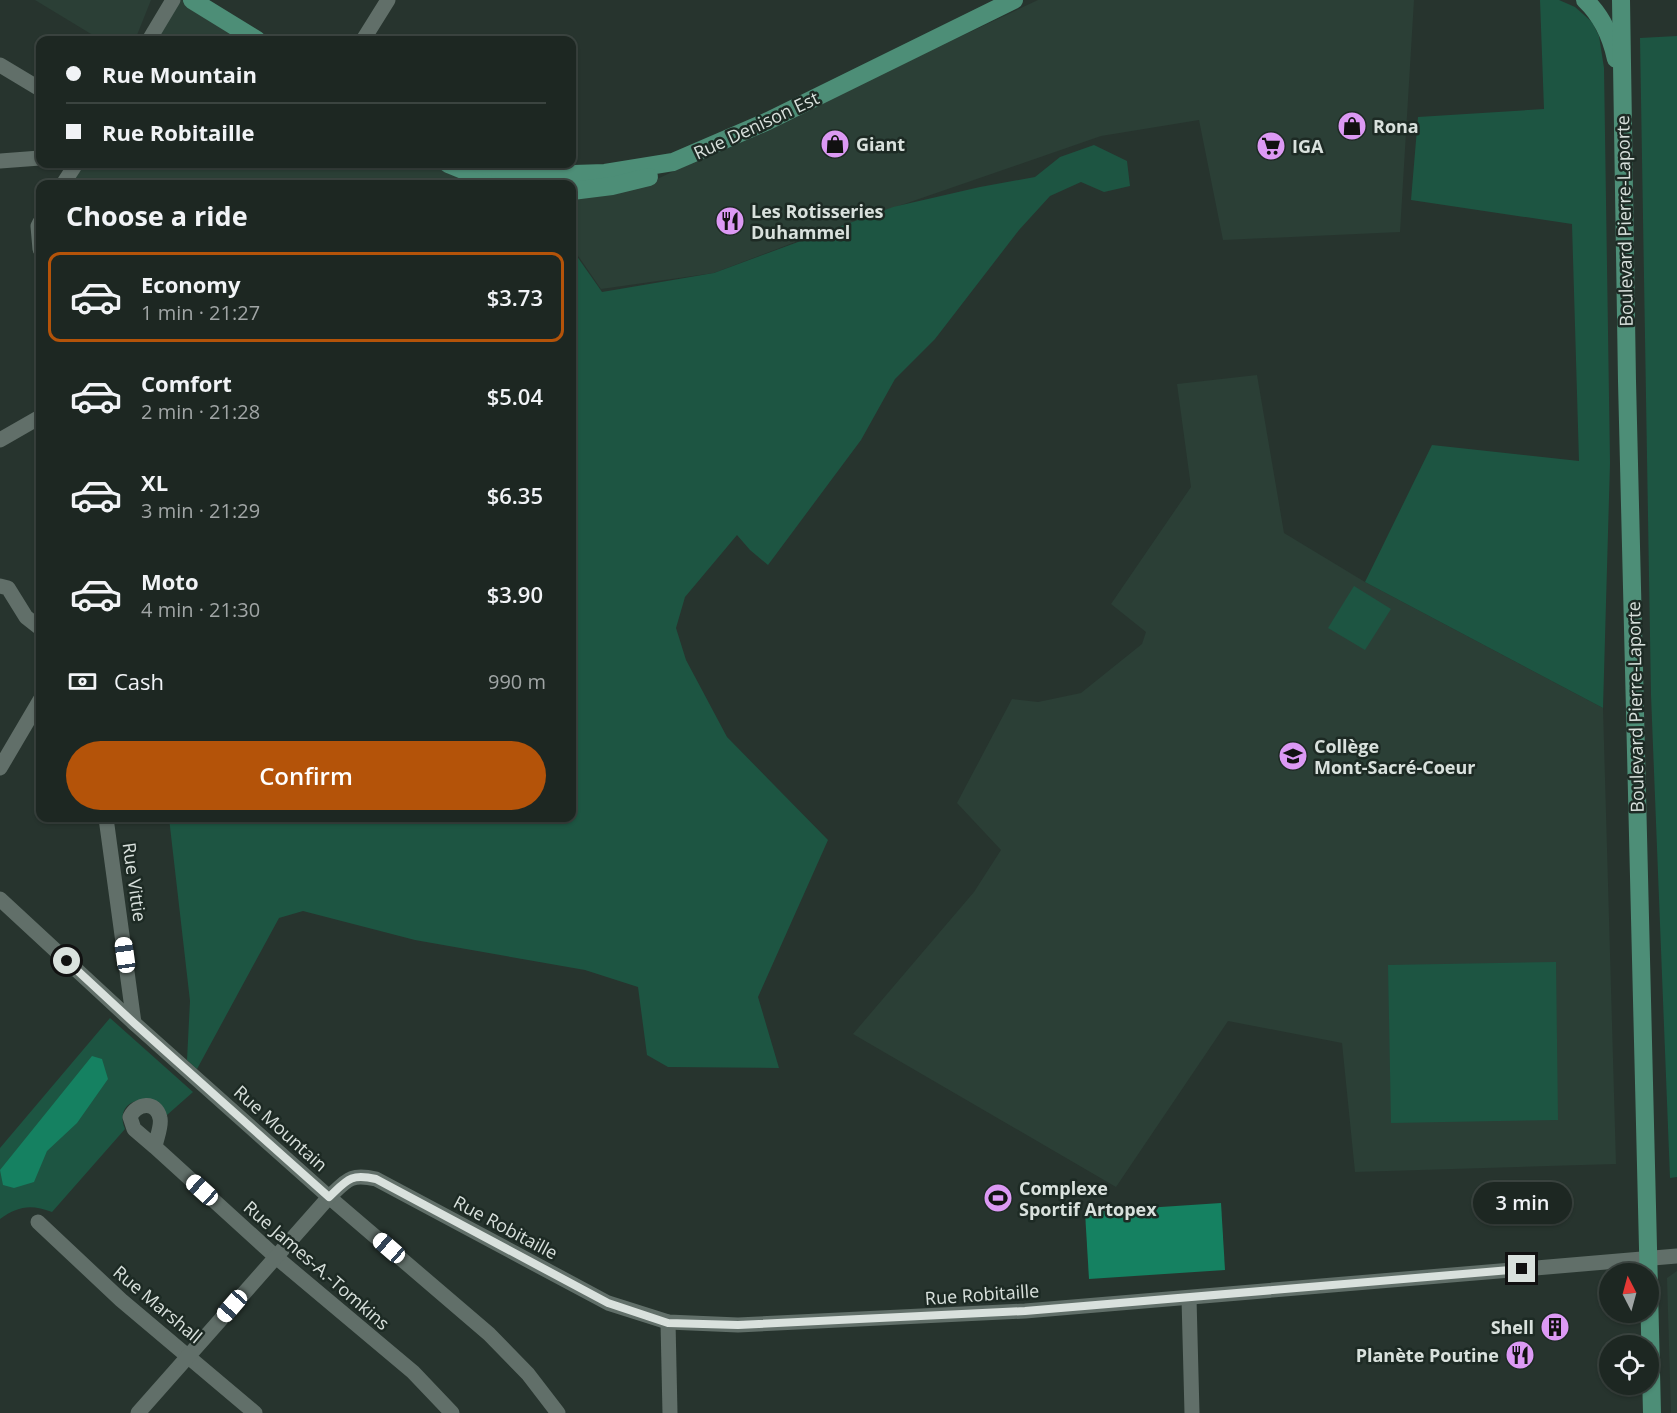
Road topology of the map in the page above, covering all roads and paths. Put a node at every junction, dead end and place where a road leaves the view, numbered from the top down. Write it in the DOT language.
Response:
graph roads {
  1 [pos="173,0"];
  2 [pos="192,0"];
  3 [pos="388,0"];
  4 [pos="1014,0"];
  5 [pos="1585,0"];
  6 [pos="1621,0"];
  7 [pos="151,36"];
  8 [pos="250,36"];
  9 [pos="366,36"];
  10 [pos="0,65"];
  11 [pos="36,87"];
  12 [pos="1622,87"];
  13 [pos="36,158"];
  14 [pos="0,161"];
  15 [pos="673,162"];
  16 [pos="461,168"];
  17 [pos="488,176"];
  18 [pos="576,190"];
  19 [pos="36,419"];
  20 [pos="0,440"];
  21 [pos="0,586"];
  22 [pos="36,625"];
  23 [pos="36,707"];
  24 [pos="0,768"];
  25 [pos="107,822"];
  26 [pos="0,899"];
  27 [pos="134,1023"];
  28 [pos="155,1147"];
  29 [pos="329,1197"];
  30 [pos="38,1222"];
  31 [pos="1677,1256"];
  32 [pos="276,1257"];
  33 [pos="1649,1258"];
  34 [pos="1189,1298"];
  35 [pos="668,1323"];
  36 [pos="189,1355"];
  37 [pos="138,1413"];
  38 [pos="255,1413"];
  39 [pos="452,1413"];
  40 [pos="558,1413"];
  41 [pos="670,1413"];
  42 [pos="1192,1413"];
  43 [pos="1652,1413"];
  1 -- 7 [label="street"];
  2 -- 8 [label="main road"];
  3 -- 9 [label="street"];
  4 -- 15 [label="main road, Rue Denison Est"];
  5 -- 12 [label="main road"];
  6 -- 12 [label="main road, Boulevard Pierre-Laporte"];
  10 -- 11 [label="street"];
  12 -- 33 [label="main road, Boulevard Pierre-Laporte"];
  13 -- 14 [label="street"];
  15 -- 17 [label="main road, Rue Denison Est"];
  15 -- 18 [label="main road"];
  16 -- 17 [label="main road, Rue Denison Est"];
  19 -- 20 [label="street"];
  21 -- 22 [label="street"];
  23 -- 24 [label="street"];
  25 -- 27 [label="street, Rue Vittie"];
  26 -- 27 [label="street, Rue Mountain"];
  27 -- 29 [label="street, Rue Mountain"];
  28 -- 32 [label="street, Rue James-A.-Tomkins"];
  29 -- 32 [label="street, Rue Robitaille"];
  29 -- 35 [label="street, Rue Robitaille"];
  29 -- 40 [label="street, Rue Mountain"];
  30 -- 36 [label="street, Rue Marshall"];
  31 -- 33 [label="street, Rue Robitaille"];
  32 -- 36 [label="street, Rue Robitaille"];
  32 -- 39 [label="street, Rue James-A.-Tomkins"];
  33 -- 34 [label="street, Rue Robitaille"];
  33 -- 43 [label="main road, Boulevard Pierre-Laporte"];
  34 -- 35 [label="street, Rue Robitaille"];
  34 -- 42 [label="street"];
  35 -- 41 [label="street"];
  36 -- 37 [label="street, Rue Robitaille"];
  36 -- 38 [label="street, Rue Marshall"];
}
